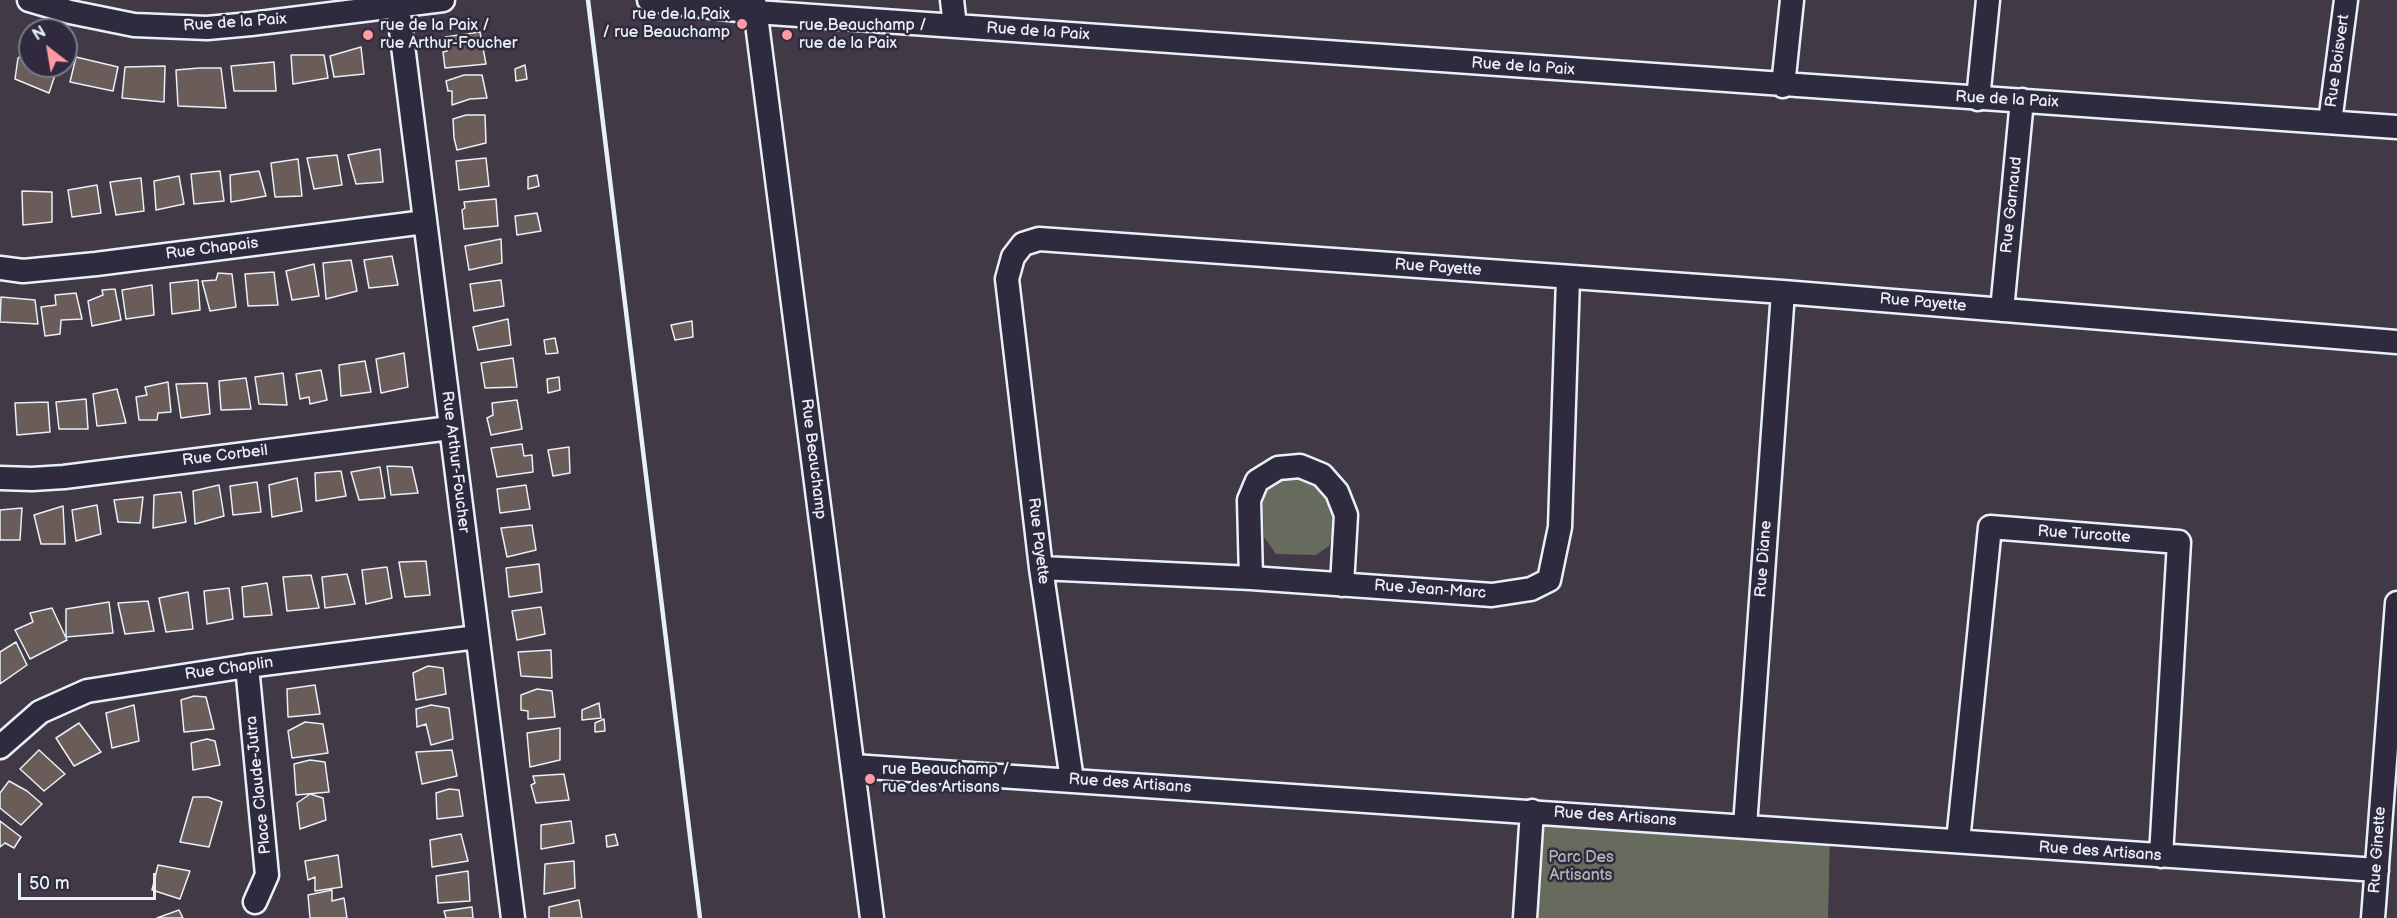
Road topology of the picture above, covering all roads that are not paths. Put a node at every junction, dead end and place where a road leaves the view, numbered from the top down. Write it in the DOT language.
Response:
graph roads {
  1 [pos="29,0"];
  2 [pos="443,0"];
  3 [pos="649,0"];
  4 [pos="952,0"];
  5 [pos="1792,0"];
  6 [pos="1988,0"];
  7 [pos="2346,0"];
  8 [pos="398,6"];
  9 [pos="755,6"];
  10 [pos="955,26"];
  11 [pos="1783,86"];
  12 [pos="1978,99"];
  13 [pos="2022,100"];
  14 [pos="2330,122"];
  15 [pos="2397,127"];
  16 [pos="425,222"];
  17 [pos="0,268"];
  18 [pos="1568,278"];
  19 [pos="1783,292"];
  20 [pos="2002,310"];
  21 [pos="2397,342"];
  22 [pos="450,428"];
  23 [pos="0,478"];
  24 [pos="1041,568"];
  25 [pos="1251,578"];
  26 [pos="1342,585"];
  27 [pos="2397,603"];
  28 [pos="477,637"];
  29 [pos="247,666"];
  30 [pos="0,747"];
  31 [pos="853,766"];
  32 [pos="1072,780"];
  33 [pos="1532,811"];
  34 [pos="1745,826"];
  35 [pos="1958,841"];
  36 [pos="2161,856"];
  37 [pos="2377,870"];
  38 [pos="255,902"];
  39 [pos="513,918"];
  40 [pos="872,918"];
  41 [pos="1525,918"];
  42 [pos="2373,918"];
  1 -- 8 [label="street, Rue de la Paix"];
  2 -- 8 [label="street, Rue de la Paix"];
  3 -- 9 [label="street, Rue de la Paix"];
  4 -- 10 [label="street"];
  5 -- 11 [label="street"];
  6 -- 12 [label="street"];
  7 -- 14 [label="street, Rue Boisvert"];
  8 -- 16 [label="street, Rue Arthur-Foucher"];
  9 -- 10 [label="street, Rue de la Paix"];
  9 -- 31 [label="street, Rue Beauchamp"];
  10 -- 11 [label="street, Rue de la Paix"];
  11 -- 12 [label="street, Rue de la Paix"];
  12 -- 13 [label="street, Rue de la Paix"];
  13 -- 14 [label="street, Rue de la Paix"];
  13 -- 20 [label="street, Rue Garnaud"];
  14 -- 15 [label="street, Rue de la Paix"];
  16 -- 17 [label="street, Rue Chapais"];
  16 -- 22 [label="street, Rue Arthur-Foucher"];
  18 -- 19 [label="street, Rue Payette"];
  18 -- 24 [label="street, Rue Payette"];
  18 -- 26 [label="street, Rue Jean-Marc"];
  19 -- 20 [label="street, Rue Payette"];
  19 -- 34 [label="street, Rue Diane"];
  20 -- 21 [label="street, Rue Payette"];
  22 -- 23 [label="street, Rue Corbeil"];
  22 -- 28 [label="street, Rue Arthur-Foucher"];
  24 -- 25 [label="street, Rue Jean-Marc"];
  24 -- 32 [label="street, Rue Payette"];
  25 -- 26 [label="street, Rue Jean-Marc"];
  25 -- 26 [label="street"];
  27 -- 37 [label="street, Rue Ginette"];
  28 -- 29 [label="street, Rue Chaplin"];
  28 -- 39 [label="street, Rue Arthur-Foucher"];
  29 -- 30 [label="street, Rue Chaplin"];
  29 -- 38 [label="street, Place Claude-Jutra"];
  31 -- 32 [label="street, Rue des Artisans"];
  31 -- 40 [label="street, Rue Beauchamp"];
  32 -- 33 [label="street, Rue des Artisans"];
  33 -- 34 [label="street, Rue des Artisans"];
  33 -- 41 [label="street"];
  34 -- 35 [label="street, Rue des Artisans"];
  35 -- 36 [label="street, Rue des Artisans"];
  35 -- 36 [label="street, Rue Turcotte"];
  36 -- 37 [label="street, Rue des Artisans"];
  37 -- 42 [label="street, Rue Ginette"];
}
